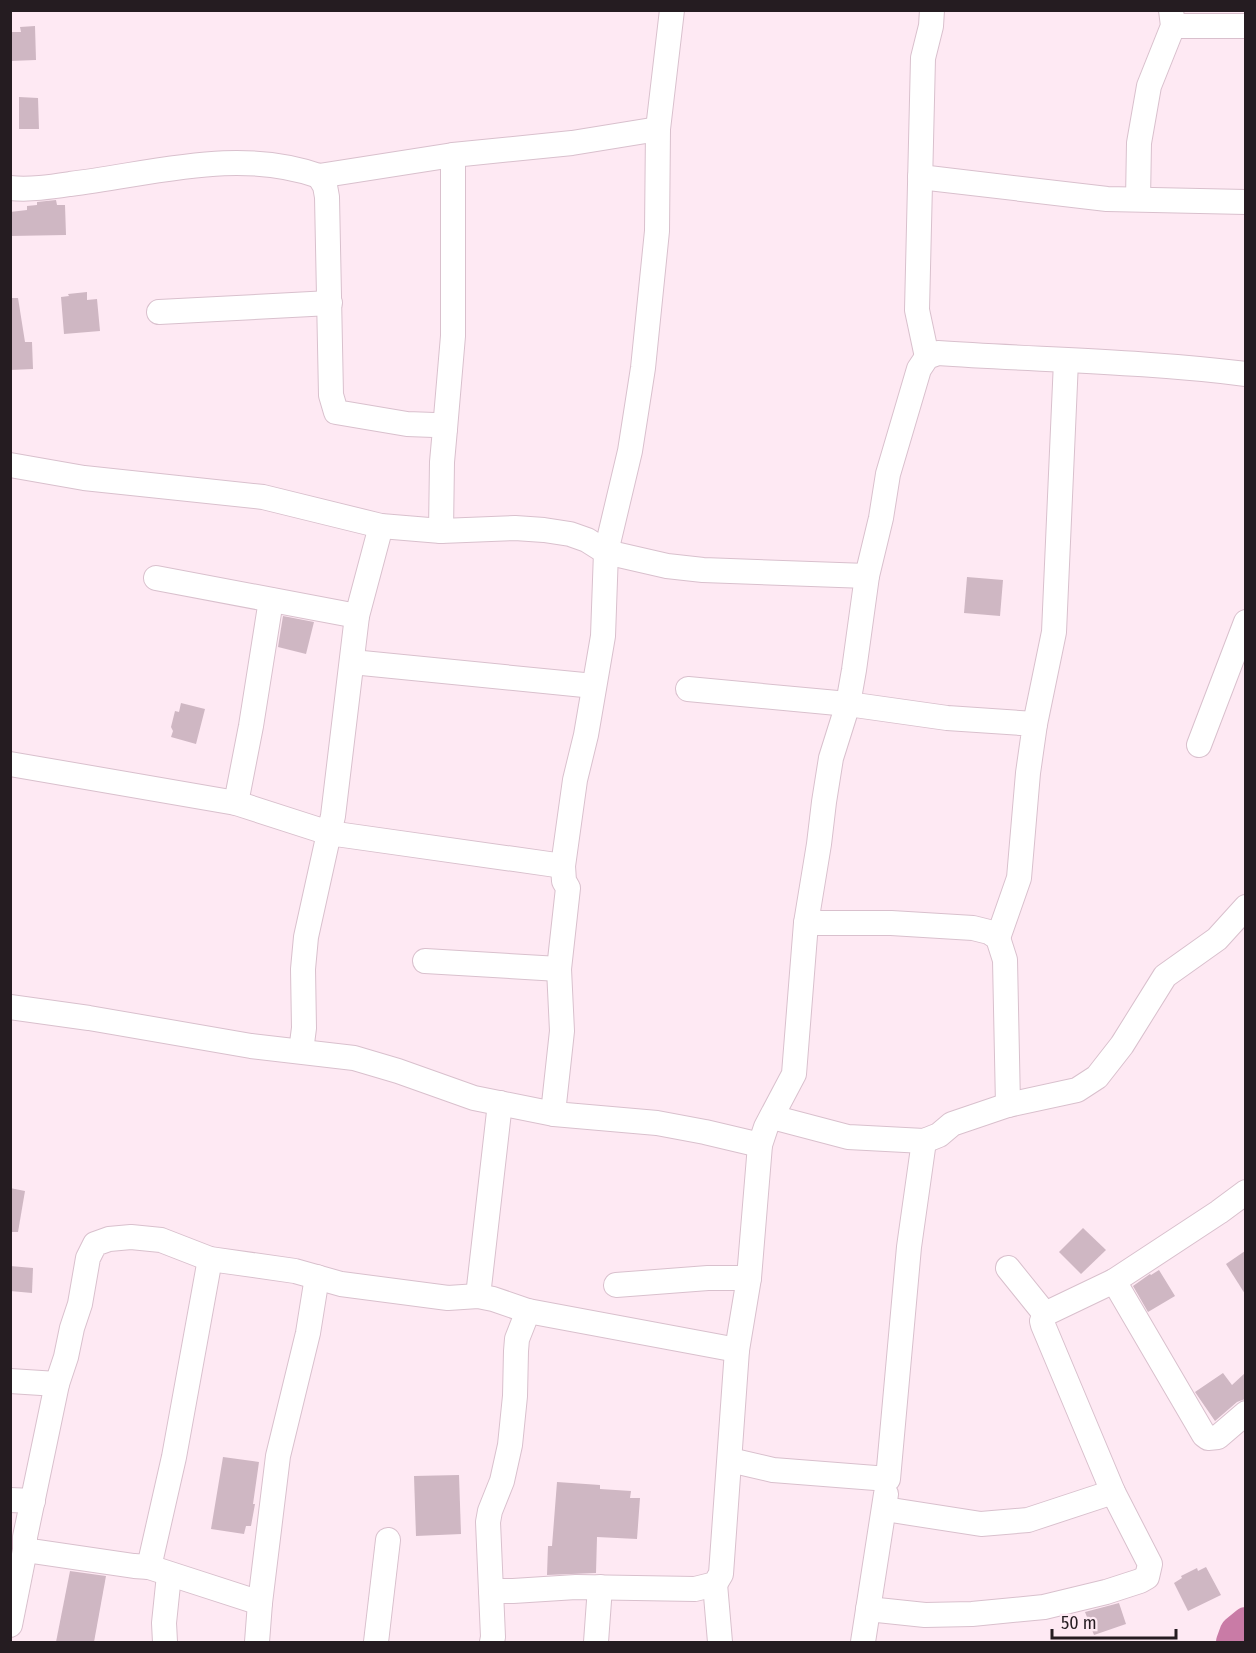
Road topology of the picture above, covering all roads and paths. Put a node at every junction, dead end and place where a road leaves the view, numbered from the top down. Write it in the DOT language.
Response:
graph roads {
  1 [pos="672,10"];
  2 [pos="932,10"];
  3 [pos="1172,18"];
  4 [pos="1245,26"];
  5 [pos="658,129"];
  6 [pos="453,155"];
  7 [pos="319,176"];
  8 [pos="920,177"];
  9 [pos="10,188"];
  10 [pos="1138,199"];
  11 [pos="1245,202"];
  12 [pos="330,303"];
  13 [pos="159,312"];
  14 [pos="927,357"];
  15 [pos="1066,361"];
  16 [pos="1245,374"];
  17 [pos="445,429"];
  18 [pos="10,465"];
  19 [pos="381,526"];
  20 [pos="441,531"];
  21 [pos="606,552"];
  22 [pos="867,576"];
  23 [pos="156,578"];
  24 [pos="271,600"];
  25 [pos="357,616"];
  26 [pos="1245,622"];
  27 [pos="352,662"];
  28 [pos="594,686"];
  29 [pos="688,689"];
  30 [pos="848,704"];
  31 [pos="1035,724"];
  32 [pos="1198,746"];
  33 [pos="10,764"];
  34 [pos="236,803"];
  35 [pos="329,833"];
  36 [pos="563,866"];
  37 [pos="1245,907"];
  38 [pos="806,923"];
  39 [pos="998,938"];
  40 [pos="426,961"];
  41 [pos="559,969"];
  42 [pos="10,1007"];
  43 [pos="301,1051"];
  44 [pos="500,1103"];
  45 [pos="1008,1105"];
  46 [pos="554,1114"];
  47 [pos="772,1117"];
  48 [pos="924,1141"];
  49 [pos="760,1145"];
  50 [pos="1245,1192"];
  51 [pos="210,1259"];
  52 [pos="1008,1268"];
  53 [pos="317,1278"];
  54 [pos="748,1278"];
  55 [pos="1114,1281"];
  56 [pos="616,1285"];
  57 [pos="478,1296"];
  58 [pos="528,1311"];
  59 [pos="1045,1314"];
  60 [pos="737,1350"];
  61 [pos="10,1381"];
  62 [pos="57,1384"];
  63 [pos="1245,1413"];
  64 [pos="730,1460"];
  65 [pos="888,1479"];
  66 [pos="1113,1492"];
  67 [pos="22,1501"];
  68 [pos="885,1509"];
  69 [pos="388,1540"];
  70 [pos="25,1550"];
  71 [pos="159,1571"];
  72 [pos="715,1584"];
  73 [pos="600,1587"];
  74 [pos="491,1591"];
  75 [pos="260,1603"];
  76 [pos="868,1609"];
  77 [pos="10,1625"];
  78 [pos="165,1642"];
  79 [pos="257,1642"];
  80 [pos="376,1642"];
  81 [pos="492,1642"];
  82 [pos="596,1642"];
  83 [pos="720,1642"];
  84 [pos="863,1642"];
  1 -- 5 [label="street"];
  2 -- 8 [label="street"];
  3 -- 4 [label="street"];
  3 -- 10 [label="street"];
  5 -- 6 [label="street"];
  5 -- 21 [label="street"];
  6 -- 7 [label="street"];
  6 -- 17 [label="street"];
  7 -- 9 [label="street"];
  7 -- 12 [label="street"];
  8 -- 10 [label="street"];
  8 -- 14 [label="street"];
  10 -- 11 [label="street"];
  12 -- 13 [label="street"];
  12 -- 17 [label="street"];
  14 -- 15 [label="street"];
  14 -- 22 [label="street"];
  15 -- 16 [label="street"];
  15 -- 31 [label="street"];
  17 -- 20 [label="street"];
  18 -- 19 [label="street"];
  19 -- 20 [label="street"];
  19 -- 25 [label="street"];
  20 -- 21 [label="street"];
  21 -- 22 [label="street"];
  21 -- 28 [label="street"];
  22 -- 30 [label="street"];
  23 -- 24 [label="street"];
  24 -- 25 [label="street"];
  24 -- 34 [label="street"];
  25 -- 27 [label="street"];
  26 -- 32 [label="street"];
  27 -- 28 [label="street"];
  27 -- 35 [label="street"];
  28 -- 36 [label="street"];
  29 -- 30 [label="street"];
  30 -- 31 [label="street"];
  30 -- 38 [label="street"];
  31 -- 39 [label="street"];
  33 -- 34 [label="street"];
  34 -- 35 [label="street"];
  35 -- 36 [label="street"];
  35 -- 43 [label="street"];
  36 -- 41 [label="street"];
  37 -- 45 [label="street"];
  38 -- 39 [label="street"];
  38 -- 47 [label="street"];
  39 -- 45 [label="street"];
  40 -- 41 [label="street"];
  41 -- 46 [label="street"];
  42 -- 43 [label="street"];
  43 -- 44 [label="street"];
  44 -- 46 [label="street"];
  44 -- 57 [label="street"];
  45 -- 48 [label="street"];
  46 -- 49 [label="street"];
  47 -- 48 [label="street"];
  47 -- 49 [label="street"];
  48 -- 65 [label="street"];
  49 -- 54 [label="street"];
  50 -- 55 [label="street"];
  51 -- 53 [label="street"];
  51 -- 62 [label="street"];
  51 -- 71 [label="street"];
  52 -- 59 [label="street"];
  53 -- 57 [label="street"];
  53 -- 75 [label="street"];
  54 -- 56 [label="street"];
  54 -- 60 [label="street"];
  55 -- 59 [label="street"];
  55 -- 63 [label="street"];
  57 -- 58 [label="street"];
  58 -- 60 [label="street"];
  58 -- 74 [label="street"];
  59 -- 66 [label="street"];
  60 -- 64 [label="street"];
  61 -- 62 [label="street"];
  62 -- 67 [label="street"];
  64 -- 65 [label="street"];
  64 -- 72 [label="street"];
  65 -- 68 [label="street"];
  66 -- 68 [label="street"];
  66 -- 76 [label="street"];
  67 -- 70 [label="street"];
  68 -- 76 [label="street"];
  69 -- 80 [label="street"];
  70 -- 71 [label="street"];
  70 -- 77 [label="street"];
  71 -- 75 [label="street"];
  71 -- 78 [label="street"];
  72 -- 73 [label="street"];
  72 -- 83 [label="street"];
  73 -- 74 [label="street"];
  73 -- 82 [label="street"];
  74 -- 81 [label="street"];
  75 -- 79 [label="street"];
  76 -- 84 [label="street"];
}
